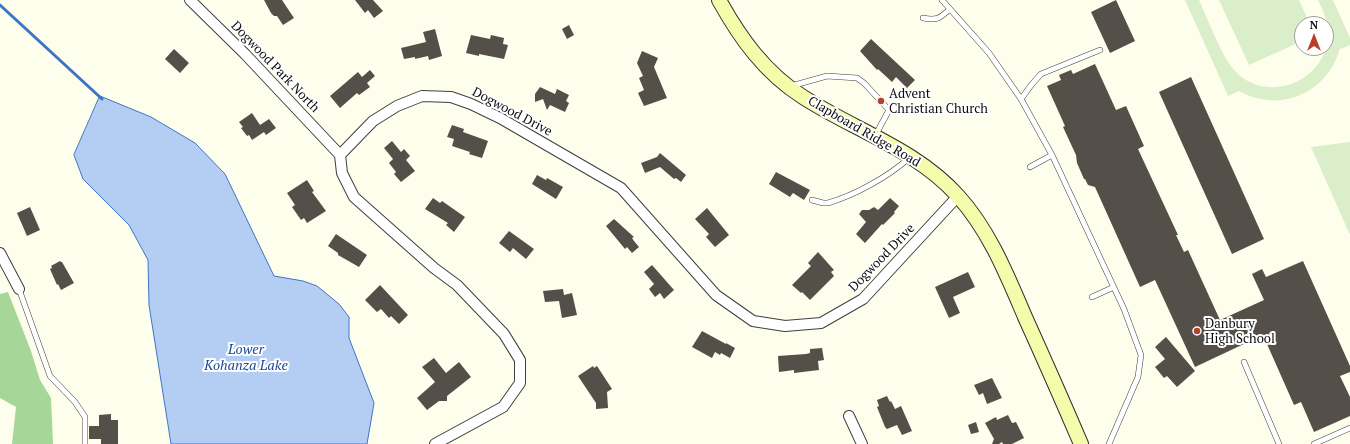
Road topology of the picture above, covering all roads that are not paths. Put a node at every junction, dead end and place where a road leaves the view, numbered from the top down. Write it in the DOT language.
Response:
graph roads {
  1 [pos="190,0"];
  2 [pos="719,0"];
  3 [pos="942,0"];
  4 [pos="950,9"];
  5 [pos="923,18"];
  6 [pos="1100,50"];
  7 [pos="789,87"];
  8 [pos="1021,98"];
  9 [pos="874,137"];
  10 [pos="340,155"];
  11 [pos="1052,155"];
  12 [pos="911,156"];
  13 [pos="1030,167"];
  14 [pos="958,196"];
  15 [pos="812,200"];
  16 [pos="0,253"];
  17 [pos="1114,287"];
  18 [pos="19,289"];
  19 [pos="1092,297"];
  20 [pos="1244,362"];
  21 [pos="849,416"];
  22 [pos="1350,428"];
  23 [pos="85,444"];
  24 [pos="435,444"];
  25 [pos="862,444"];
  26 [pos="1081,444"];
  27 [pos="1109,444"];
  28 [pos="1279,444"];
  29 [pos="1314,444"];
  1 -- 10 [label="street, Dogwood Park North"];
  2 -- 7 [label="main road, Clapboard Ridge Road"];
  3 -- 4 [label="lane"];
  4 -- 5 [label="lane"];
  4 -- 8 [label="lane"];
  6 -- 8 [label="lane"];
  7 -- 9 [label="main road, Clapboard Ridge Road"];
  7 -- 9 [label="lane"];
  8 -- 11 [label="lane"];
  9 -- 12 [label="main road, Clapboard Ridge Road"];
  10 -- 14 [label="street, Dogwood Drive"];
  10 -- 24 [label="street"];
  11 -- 13 [label="lane"];
  11 -- 17 [label="lane"];
  12 -- 14 [label="main road, Clapboard Ridge Road"];
  12 -- 15 [label="lane"];
  14 -- 26 [label="main road, Clapboard Ridge Road"];
  16 -- 18 [label="street"];
  17 -- 19 [label="lane"];
  17 -- 27 [label="lane"];
  18 -- 23 [label="lane"];
  20 -- 28 [label="lane"];
  21 -- 25 [label="street"];
  22 -- 29 [label="lane"];
}
